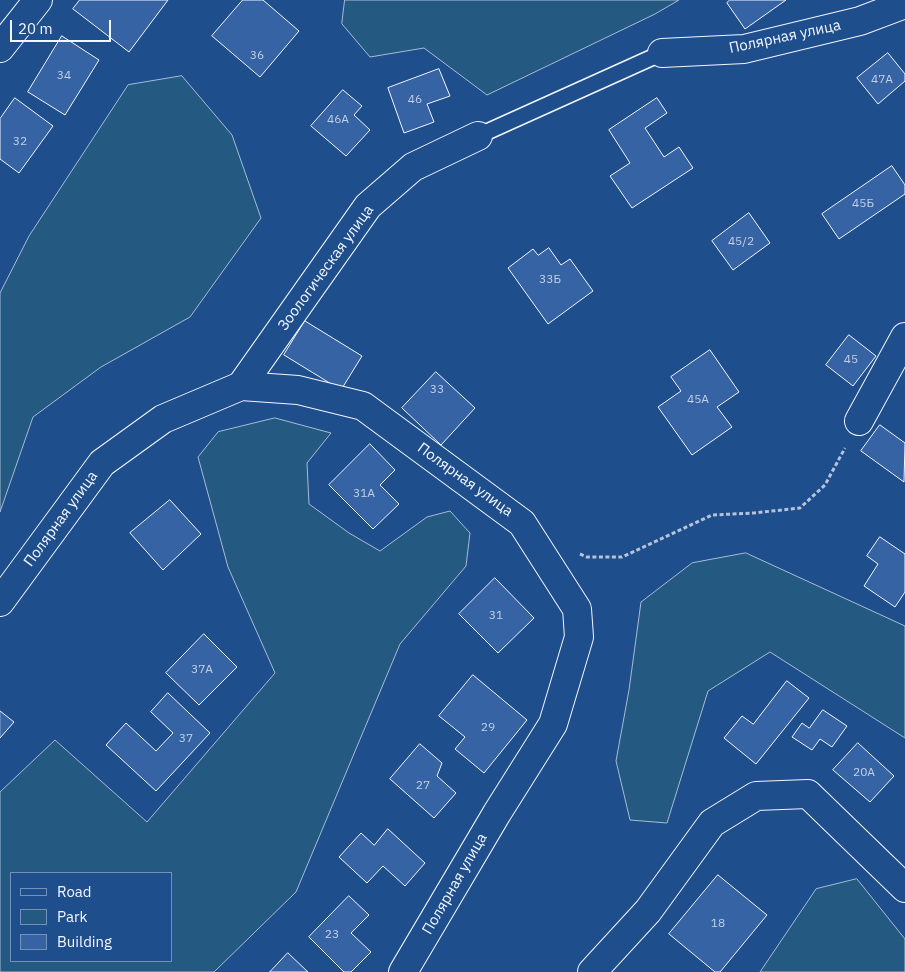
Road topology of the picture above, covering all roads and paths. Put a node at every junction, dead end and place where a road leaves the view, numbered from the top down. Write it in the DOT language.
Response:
graph roads {
  1 [pos="38,0"];
  2 [pos="905,4"];
  3 [pos="0,48"];
  4 [pos="662,53"];
  5 [pos="478,136"];
  6 [pos="905,337"];
  7 [pos="242,386"];
  8 [pos="859,421"];
  9 [pos="540,551"];
  10 [pos="0,602"];
  11 [pos="905,888"];
  12 [pos="403,972"];
  13 [pos="592,972"];
  1 -- 3 [label="street"];
  2 -- 4 [label="street, Полярная улица"];
  4 -- 5 [label="lane"];
  5 -- 7 [label="street, Зоологическая улица"];
  6 -- 8 [label="street"];
  7 -- 9 [label="street, Полярная улица"];
  7 -- 10 [label="street, Полярная улица"];
  8 -- 9 [label="path"];
  9 -- 12 [label="street, Полярная улица"];
  11 -- 13 [label="street"];
}
